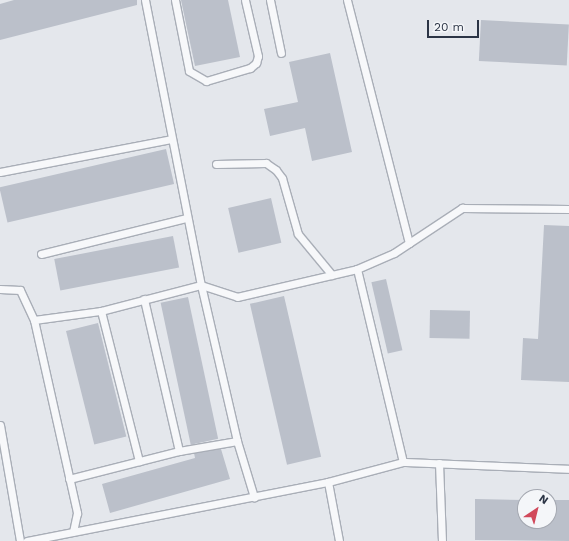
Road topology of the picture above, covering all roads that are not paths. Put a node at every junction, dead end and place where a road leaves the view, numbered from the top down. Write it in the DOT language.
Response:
graph roads {
  1 [pos="145,0"];
  2 [pos="176,0"];
  3 [pos="245,0"];
  4 [pos="270,0"];
  5 [pos="347,0"];
  6 [pos="281,53"];
  7 [pos="171,139"];
  8 [pos="216,164"];
  9 [pos="0,172"];
  10 [pos="569,209"];
  11 [pos="186,218"];
  12 [pos="409,243"];
  13 [pos="41,254"];
  14 [pos="357,269"];
  15 [pos="332,275"];
  16 [pos="201,285"];
  17 [pos="0,289"];
  18 [pos="144,299"];
  19 [pos="101,310"];
  20 [pos="34,320"];
  21 [pos="0,425"];
  22 [pos="238,441"];
  23 [pos="179,450"];
  24 [pos="139,461"];
  25 [pos="403,462"];
  26 [pos="439,462"];
  27 [pos="569,468"];
  28 [pos="70,479"];
  29 [pos="328,482"];
  30 [pos="254,497"];
  31 [pos="73,532"];
  32 [pos="20,541"];
  33 [pos="27,541"];
  34 [pos="339,541"];
  35 [pos="442,541"];
  1 -- 7 [label="lane"];
  2 -- 3 [label="lane"];
  4 -- 6 [label="lane"];
  5 -- 12 [label="lane"];
  7 -- 9 [label="lane"];
  7 -- 11 [label="lane"];
  8 -- 15 [label="lane"];
  10 -- 12 [label="lane"];
  11 -- 13 [label="lane"];
  11 -- 16 [label="lane"];
  12 -- 14 [label="lane"];
  14 -- 15 [label="lane"];
  14 -- 25 [label="lane"];
  15 -- 16 [label="lane"];
  16 -- 18 [label="lane"];
  16 -- 22 [label="lane"];
  17 -- 20 [label="lane"];
  18 -- 19 [label="lane"];
  18 -- 23 [label="lane"];
  19 -- 20 [label="lane"];
  19 -- 24 [label="lane"];
  20 -- 28 [label="lane"];
  21 -- 32 [label="lane"];
  22 -- 23 [label="lane"];
  22 -- 30 [label="lane"];
  23 -- 24 [label="lane"];
  24 -- 28 [label="lane"];
  25 -- 26 [label="lane"];
  25 -- 29 [label="lane"];
  26 -- 27 [label="lane"];
  26 -- 35 [label="lane"];
  28 -- 31 [label="lane"];
  29 -- 30 [label="lane"];
  29 -- 34 [label="lane"];
  30 -- 31 [label="lane"];
  31 -- 33 [label="lane"];
}
